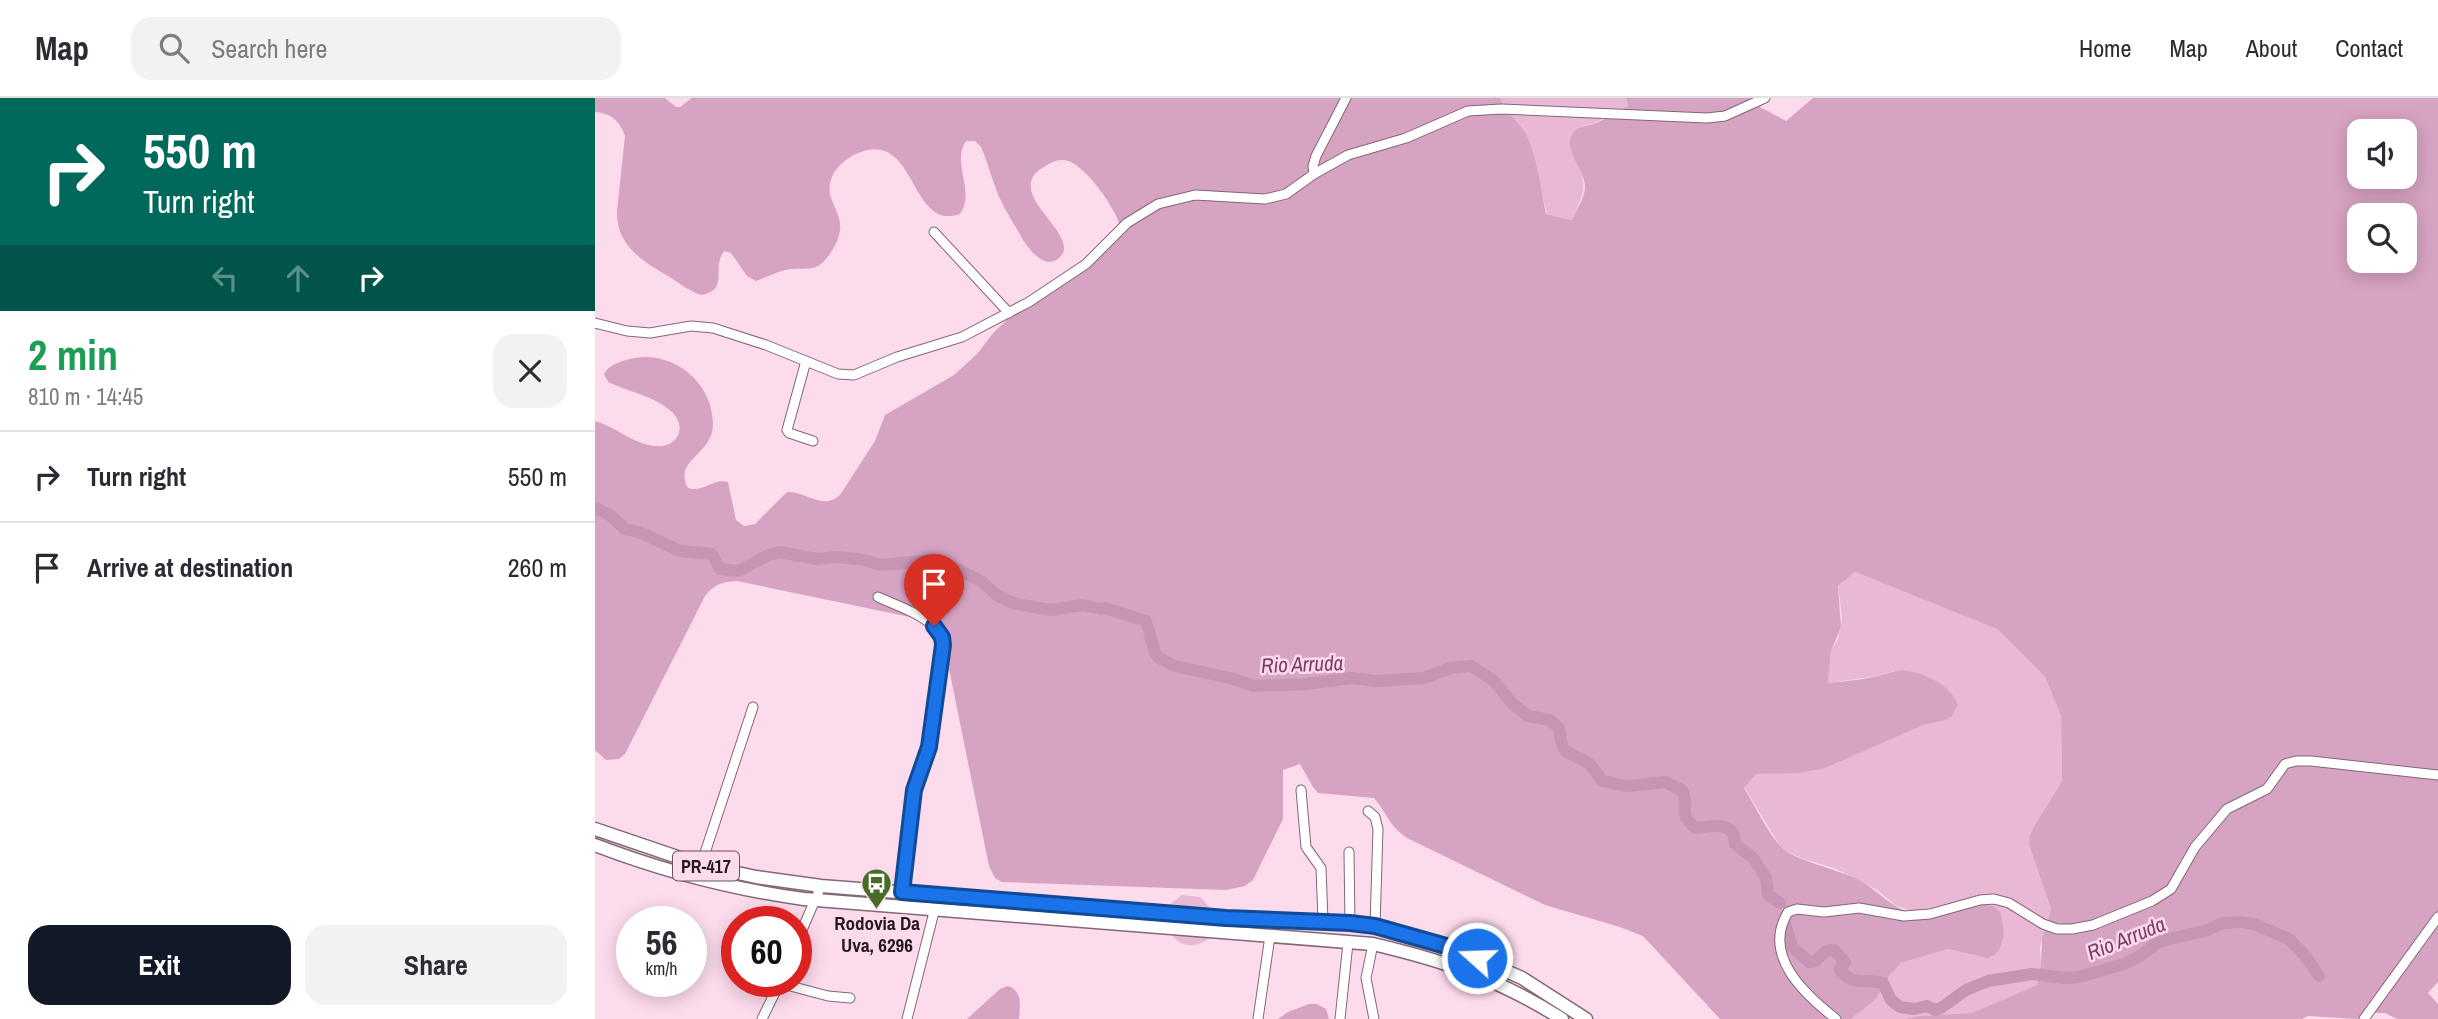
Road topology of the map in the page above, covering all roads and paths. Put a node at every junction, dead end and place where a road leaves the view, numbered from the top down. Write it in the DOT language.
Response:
graph roads {
  1 [pos="1346,98"];
  2 [pos="1765,98"];
  3 [pos="1314,174"];
  4 [pos="934,232"];
  5 [pos="1009,313"];
  6 [pos="595,323"];
  7 [pos="806,361"];
  8 [pos="813,441"];
  9 [pos="878,597"];
  10 [pos="753,707"];
  11 [pos="2438,775"];
  12 [pos="1301,790"];
  13 [pos="1368,811"];
  14 [pos="595,829"];
  15 [pos="595,845"];
  16 [pos="1349,852"];
  17 [pos="701,865"];
  18 [pos="821,886"];
  19 [pos="902,892"];
  20 [pos="816,899"];
  21 [pos="812,908"];
  22 [pos="935,908"];
  23 [pos="2438,917"];
  24 [pos="1323,921"];
  25 [pos="1350,923"];
  26 [pos="1375,926"];
  27 [pos="1270,936"];
  28 [pos="1348,943"];
  29 [pos="1373,944"];
  30 [pos="812,991"];
  31 [pos="772,997"];
  32 [pos="850,998"];
  33 [pos="762,1019"];
  34 [pos="907,1019"];
  35 [pos="1258,1019"];
  36 [pos="1340,1019"];
  37 [pos="1374,1019"];
  38 [pos="1562,1019"];
  39 [pos="1586,1019"];
  40 [pos="1836,1019"];
  41 [pos="2364,1019"];
  1 -- 3 [label="street"];
  2 -- 3 [label="street"];
  3 -- 5 [label="street"];
  4 -- 5 [label="street"];
  5 -- 7 [label="street"];
  6 -- 7 [label="street"];
  7 -- 8 [label="street"];
  9 -- 19 [label="street"];
  10 -- 17 [label="street"];
  11 -- 40 [label="street"];
  12 -- 24 [label="street"];
  13 -- 26 [label="street"];
  14 -- 17 [label="main road, PR-417"];
  15 -- 20 [label="main road, PR-417"];
  16 -- 25 [label="street"];
  17 -- 18 [label="main road, PR-417"];
  18 -- 19 [label="main road, PR-417"];
  18 -- 20 [label="street"];
  19 -- 24 [label="main road, PR-417"];
  20 -- 21 [label="street"];
  20 -- 22 [label="main road, PR-417"];
  22 -- 27 [label="main road, PR-417"];
  22 -- 34 [label="street"];
  23 -- 41 [label="street"];
  24 -- 25 [label="main road, PR-417"];
  25 -- 26 [label="main road, PR-417"];
  26 -- 39 [label="main road, PR-417"];
  27 -- 28 [label="main road, PR-417"];
  27 -- 35 [label="street"];
  28 -- 29 [label="main road, PR-417"];
  28 -- 36 [label="street"];
  29 -- 37 [label="street"];
  29 -- 38 [label="main road, PR-417"];
  30 -- 32 [label="street"];
  31 -- 33 [label="street"];
}
